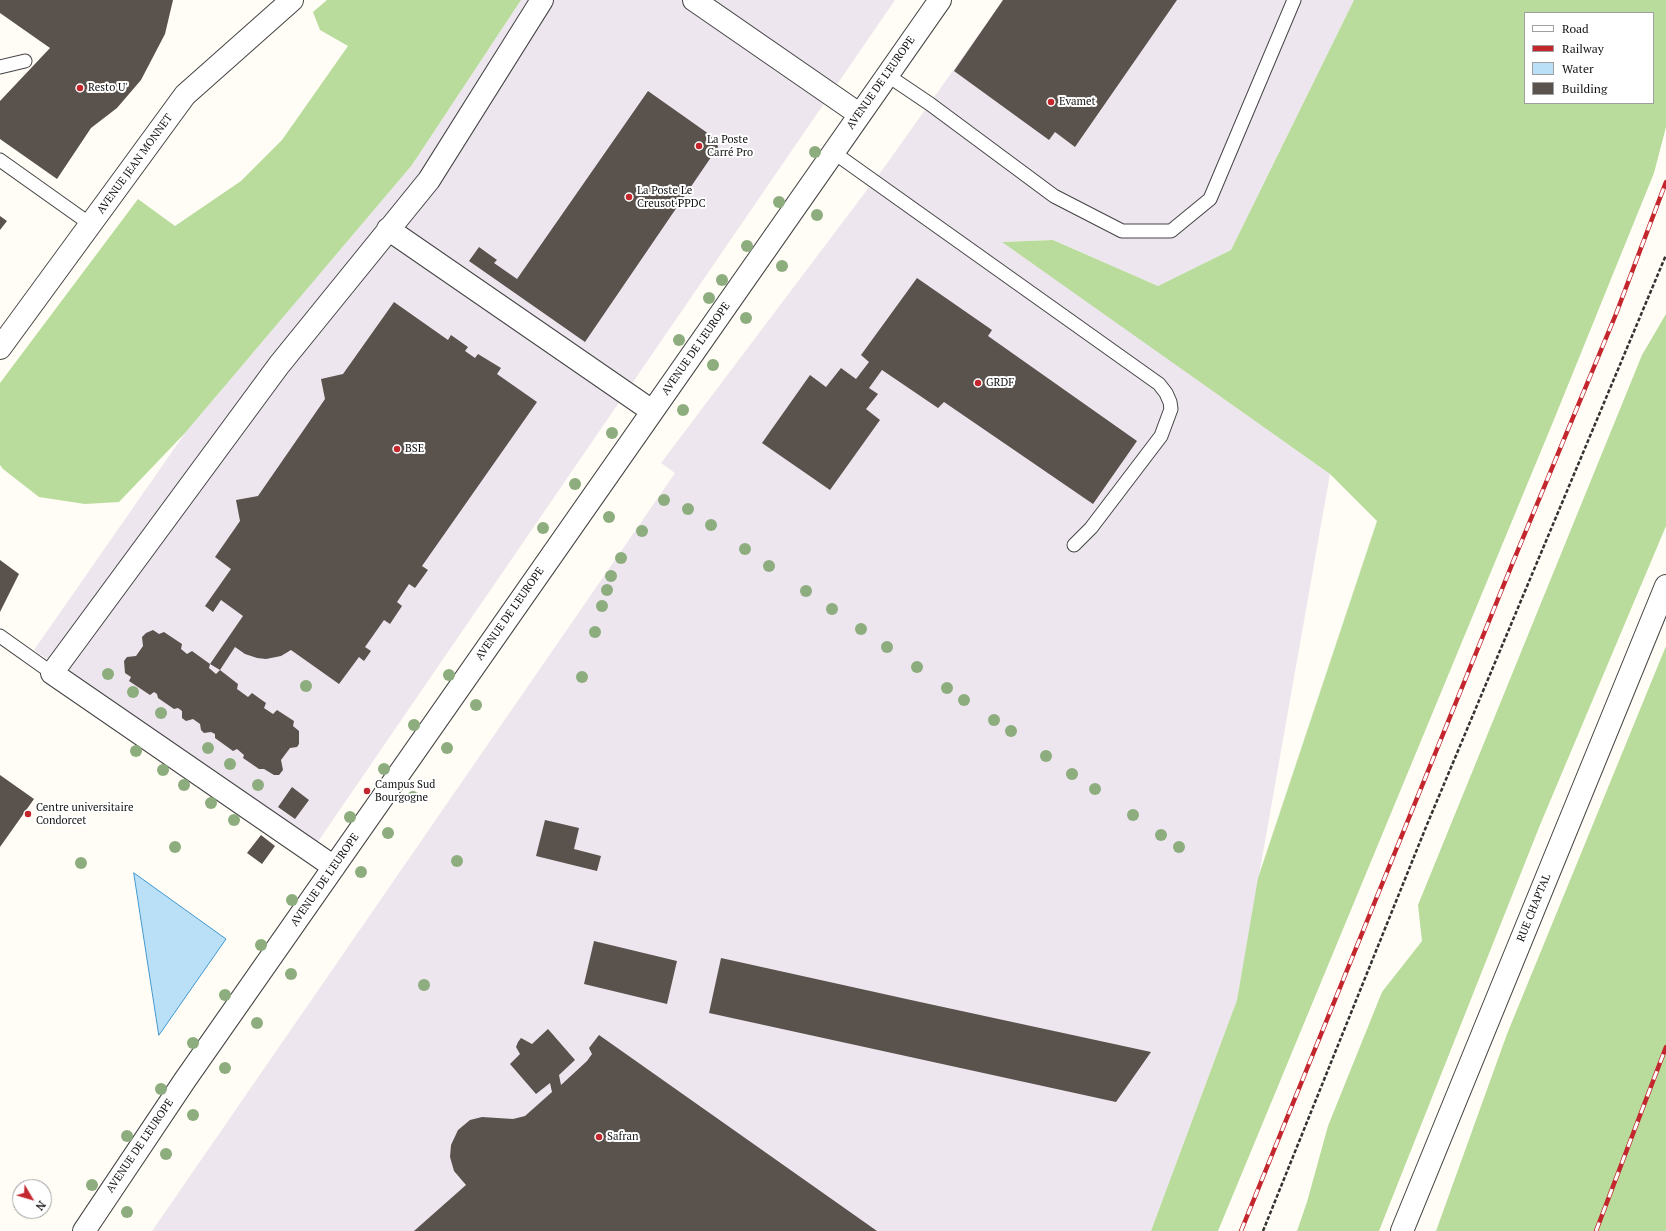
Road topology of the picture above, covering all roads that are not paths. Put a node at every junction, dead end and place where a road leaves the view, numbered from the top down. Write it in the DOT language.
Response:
graph roads {
  1 [pos="292,0"];
  2 [pos="542,0"];
  3 [pos="694,0"];
  4 [pos="940,0"];
  5 [pos="1294,0"];
  6 [pos="25,61"];
  7 [pos="0,67"];
  8 [pos="887,75"];
  9 [pos="859,114"];
  10 [pos="833,152"];
  11 [pos="0,160"];
  12 [pos="90,224"];
  13 [pos="388,229"];
  14 [pos="0,348"];
  15 [pos="652,411"];
  16 [pos="1074,545"];
  17 [pos="1666,586"];
  18 [pos="0,636"];
  19 [pos="52,673"];
  20 [pos="334,867"];
  21 [pos="84,1231"];
  22 [pos="1402,1231"];
  1 -- 12 [label="street, AVENUE JEAN MONNET"];
  2 -- 13 [label="street"];
  3 -- 9 [label="street"];
  4 -- 8 [label="street, AVENUE DE L'EUROPE"];
  5 -- 8 [label="lane"];
  6 -- 7 [label="lane"];
  8 -- 9 [label="street, AVENUE DE L'EUROPE"];
  9 -- 10 [label="street, AVENUE DE L'EUROPE"];
  10 -- 15 [label="street, AVENUE DE L'EUROPE"];
  10 -- 16 [label="lane"];
  11 -- 12 [label="lane"];
  12 -- 14 [label="street, AVENUE JEAN MONNET"];
  13 -- 15 [label="street"];
  13 -- 19 [label="street"];
  15 -- 20 [label="street, AVENUE DE L'EUROPE"];
  17 -- 22 [label="street, RUE CHAPTAL"];
  18 -- 19 [label="lane"];
  19 -- 20 [label="street"];
  20 -- 21 [label="street, AVENUE DE L'EUROPE"];
}
